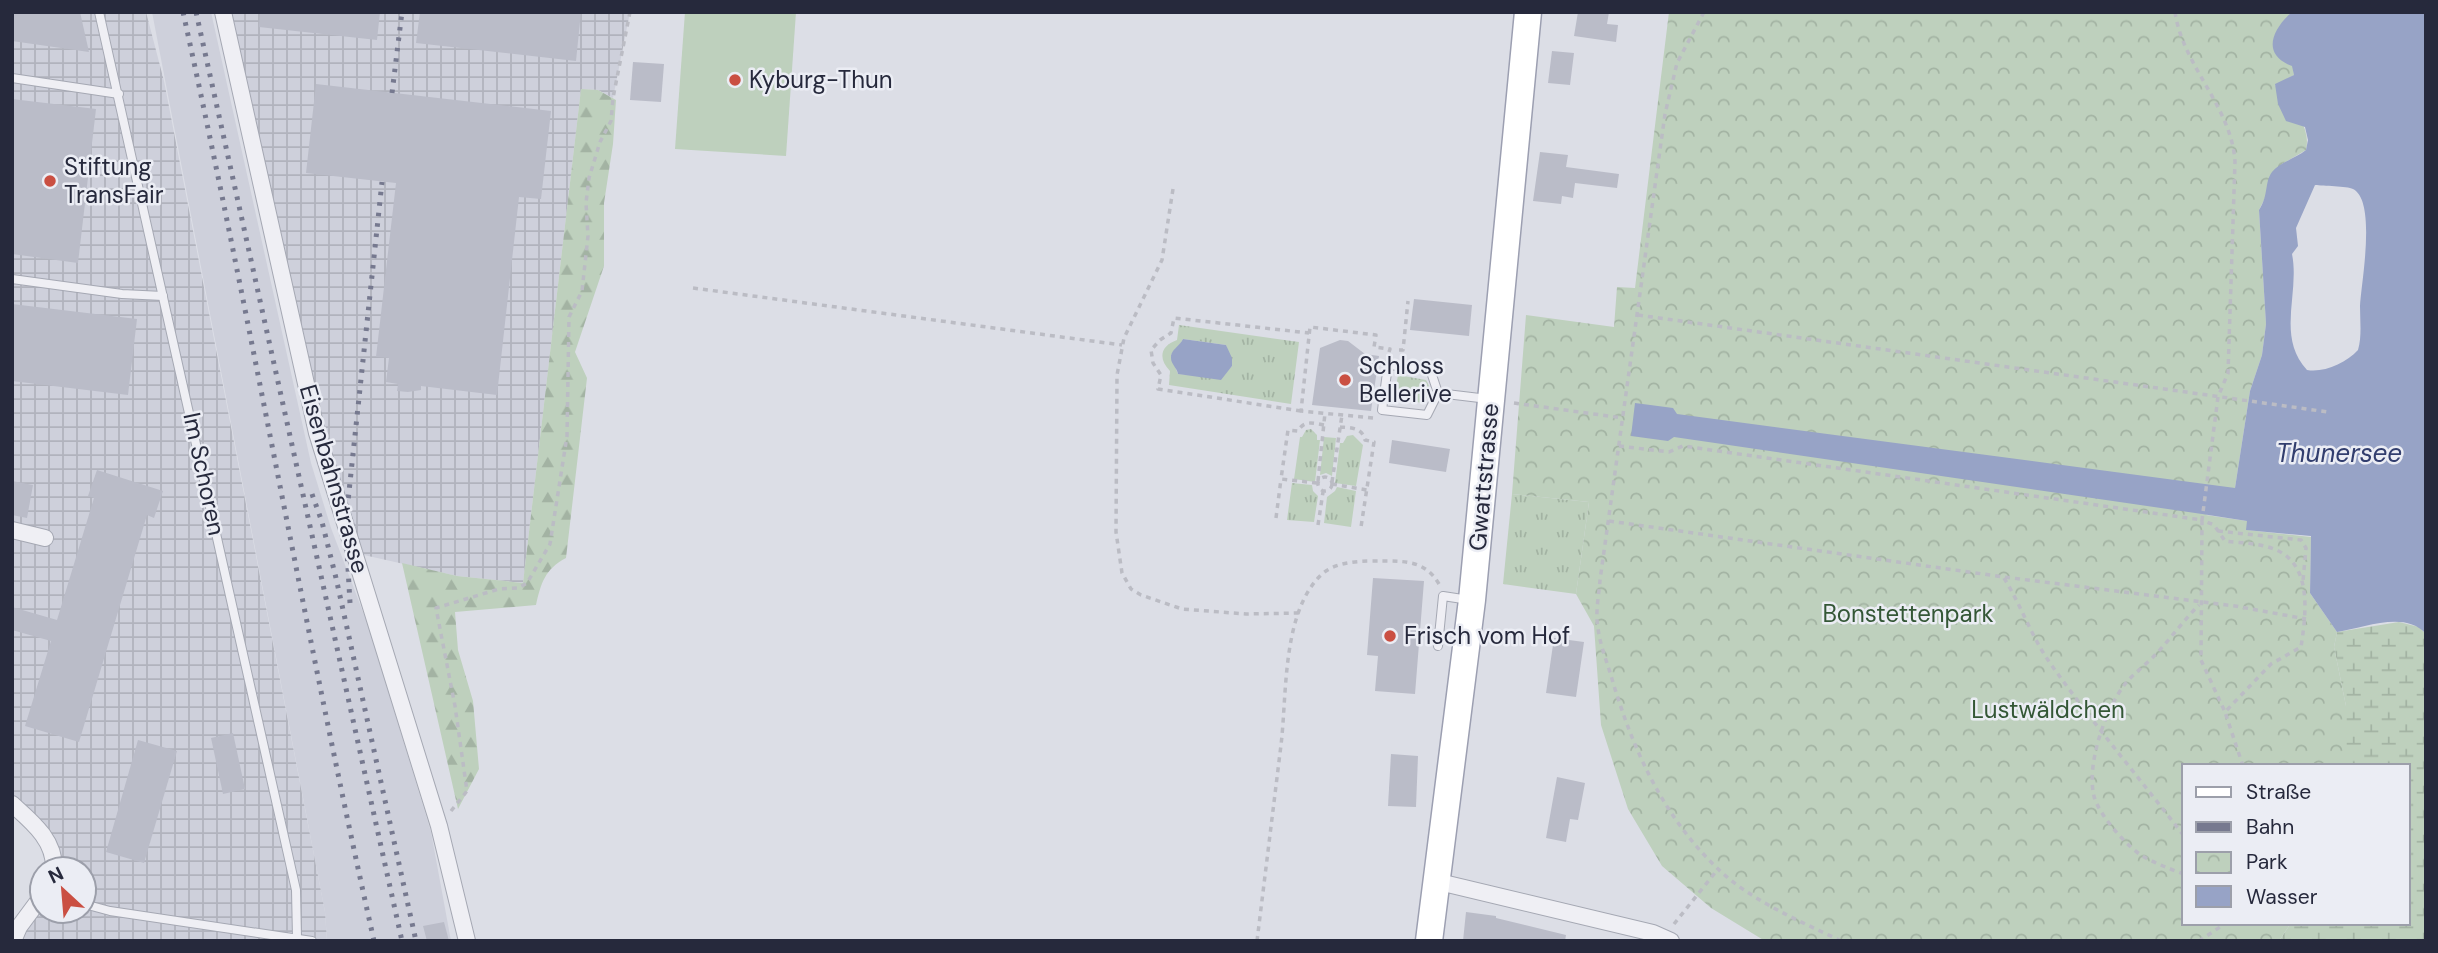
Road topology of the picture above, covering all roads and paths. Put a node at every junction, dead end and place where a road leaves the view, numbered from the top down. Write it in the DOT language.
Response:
graph roads {
  1 [pos="99,12"];
  2 [pos="223,12"];
  3 [pos="630,12"];
  4 [pos="1528,12"];
  5 [pos="1704,12"];
  6 [pos="2175,12"];
  7 [pos="12,78"];
  8 [pos="119,93"];
  9 [pos="1173,189"];
  10 [pos="12,279"];
  11 [pos="693,288"];
  12 [pos="163,296"];
  13 [pos="1408,301"];
  14 [pos="1638,315"];
  15 [pos="1309,333"];
  16 [pos="1122,345"];
  17 [pos="1390,349"];
  18 [pos="1388,365"];
  19 [pos="1438,393"];
  20 [pos="2218,397"];
  21 [pos="1491,400"];
  22 [pos="1382,410"];
  23 [pos="1301,411"];
  24 [pos="2328,412"];
  25 [pos="1325,413"];
  26 [pos="1342,415"];
  27 [pos="1623,418"];
  28 [pos="1324,425"];
  29 [pos="1340,427"];
  30 [pos="1619,446"];
  31 [pos="1281,479"];
  32 [pos="1318,482"];
  33 [pos="1332,483"];
  34 [pos="1367,490"];
  35 [pos="1324,492"];
  36 [pos="1276,518"];
  37 [pos="2202,518"];
  38 [pos="1609,521"];
  39 [pos="1318,525"];
  40 [pos="1361,527"];
  41 [pos="12,530"];
  42 [pos="2218,531"];
  43 [pos="2277,537"];
  44 [pos="45,538"];
  45 [pos="2274,549"];
  46 [pos="2004,577"];
  47 [pos="2303,583"];
  48 [pos="1443,596"];
  49 [pos="1472,600"];
  50 [pos="2200,603"];
  51 [pos="1299,613"];
  52 [pos="2306,619"];
  53 [pos="1438,646"];
  54 [pos="2225,712"];
  55 [pos="2101,729"];
  56 [pos="2242,764"];
  57 [pos="12,804"];
  58 [pos="439,826"];
  59 [pos="2182,833"];
  60 [pos="54,855"];
  61 [pos="1718,869"];
  62 [pos="2182,873"];
  63 [pos="1435,881"];
  64 [pos="98,908"];
  65 [pos="28,915"];
  66 [pos="2224,925"];
  67 [pos="297,938"];
  68 [pos="1668,939"];
  69 [pos="13,941"];
  70 [pos="312,941"];
  71 [pos="467,941"];
  72 [pos="1257,941"];
  73 [pos="1429,941"];
  74 [pos="1841,941"];
  75 [pos="2199,941"];
  1 -- 8 [label="lane, Im Schoren"];
  2 -- 58 [label="street, Eisenbahnstrasse"];
  3 -- 58 [label="path"];
  4 -- 21 [label="main road, Gwattstrasse"];
  5 -- 14 [label="path"];
  6 -- 20 [label="path"];
  7 -- 8 [label="lane"];
  8 -- 12 [label="lane, Im Schoren"];
  9 -- 16 [label="path"];
  10 -- 12 [label="lane"];
  11 -- 16 [label="path"];
  12 -- 67 [label="lane, Im Schoren"];
  13 -- 17 [label="path"];
  14 -- 20 [label="path"];
  14 -- 27 [label="path"];
  15 -- 17 [label="path"];
  15 -- 23 [label="path"];
  15 -- 23 [label="path"];
  16 -- 51 [label="path"];
  17 -- 18 [label="path"];
  18 -- 19 [label="lane"];
  18 -- 22 [label="lane"];
  19 -- 21 [label="lane"];
  19 -- 22 [label="lane"];
  20 -- 24 [label="path"];
  20 -- 37 [label="path"];
  21 -- 27 [label="path"];
  21 -- 49 [label="main road, Gwattstrasse"];
  22 -- 26 [label="path"];
  23 -- 25 [label="path"];
  25 -- 26 [label="path"];
  25 -- 28 [label="path"];
  26 -- 29 [label="path"];
  27 -- 30 [label="path"];
  28 -- 31 [label="path"];
  28 -- 32 [label="path"];
  29 -- 33 [label="path"];
  29 -- 34 [label="path"];
  30 -- 37 [label="path"];
  30 -- 38 [label="path"];
  31 -- 32 [label="path"];
  31 -- 36 [label="path"];
  32 -- 33 [label="path"];
  32 -- 35 [label="path"];
  33 -- 34 [label="path"];
  33 -- 35 [label="path"];
  34 -- 40 [label="path"];
  35 -- 39 [label="path"];
  37 -- 42 [label="path"];
  37 -- 50 [label="path"];
  38 -- 46 [label="path"];
  38 -- 61 [label="path"];
  41 -- 44 [label="street"];
  42 -- 43 [label="path"];
  42 -- 45 [label="path"];
  43 -- 45 [label="path"];
  43 -- 47 [label="path"];
  45 -- 47 [label="path"];
  46 -- 50 [label="path"];
  46 -- 55 [label="path"];
  47 -- 52 [label="path"];
  48 -- 49 [label="lane"];
  48 -- 51 [label="path"];
  48 -- 53 [label="lane"];
  49 -- 63 [label="main road, Gwattstrasse"];
  50 -- 52 [label="path"];
  50 -- 54 [label="path"];
  50 -- 55 [label="path"];
  51 -- 72 [label="path"];
  52 -- 54 [label="path"];
  54 -- 56 [label="path"];
  55 -- 59 [label="path"];
  55 -- 62 [label="path"];
  57 -- 60 [label="street"];
  58 -- 71 [label="street, Eisenbahnstrasse"];
  61 -- 68 [label="path"];
  61 -- 74 [label="path"];
  63 -- 68 [label="street"];
  63 -- 73 [label="main road, Gwattstrasse"];
  64 -- 67 [label="lane"];
  65 -- 69 [label="street"];
  66 -- 75 [label="path"];
  67 -- 70 [label="lane"];
}
